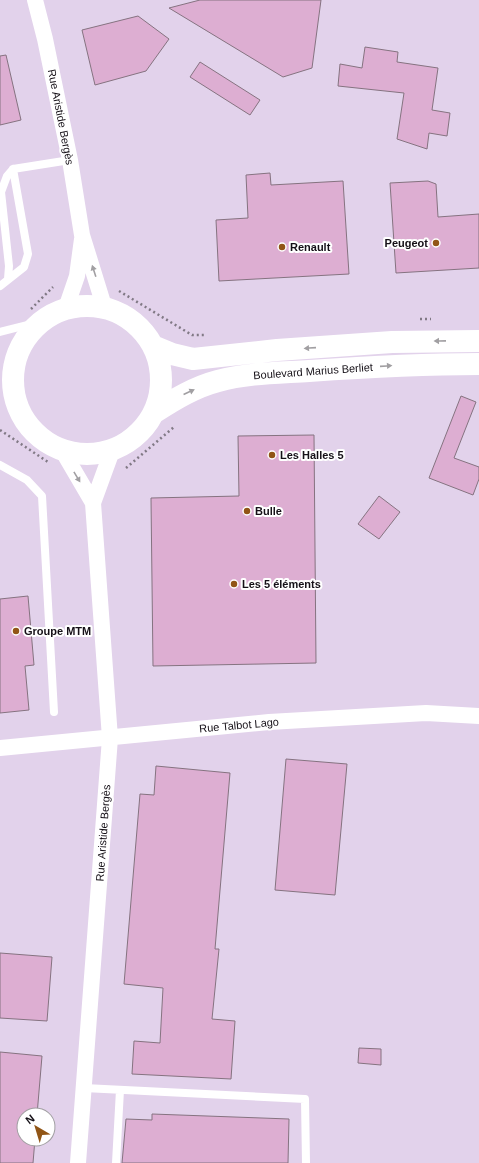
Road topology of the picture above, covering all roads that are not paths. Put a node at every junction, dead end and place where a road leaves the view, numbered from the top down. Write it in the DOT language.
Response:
graph roads {
  1 [pos="35,0"];
  2 [pos="70,160"];
  3 [pos="13,169"];
  4 [pos="82,235"];
  5 [pos="8,279"];
  6 [pos="0,286"];
  7 [pos="104,306"];
  8 [pos="66,308"];
  9 [pos="34,316"];
  10 [pos="0,332"];
  11 [pos="479,341"];
  12 [pos="155,347"];
  13 [pos="9,355"];
  14 [pos="479,364"];
  15 [pos="9,404"];
  16 [pos="155,412"];
  17 [pos="112,451"];
  18 [pos="57,459"];
  19 [pos="0,465"];
  20 [pos="93,503"];
  21 [pos="54,712"];
  22 [pos="479,716"];
  23 [pos="110,738"];
  24 [pos="0,748"];
  25 [pos="84,1088"];
  26 [pos="120,1090"];
  27 [pos="78,1163"];
  28 [pos="116,1163"];
  29 [pos="306,1163"];
  1 -- 2 [label="street, Rue Aristide Bergès"];
  2 -- 3 [label="lane"];
  2 -- 4 [label="street, Rue Aristide Bergès"];
  3 -- 5 [label="lane"];
  3 -- 5 [label="lane"];
  7 -- 4 [label="street, Rue Aristide Bergès, one-way"];
  4 -- 8 [label="street, Rue Aristide Bergès"];
  5 -- 6 [label="lane"];
  7 -- 8 [label="main road"];
  7 -- 12 [label="main road"];
  8 -- 9 [label="main road"];
  9 -- 10 [label="lane"];
  9 -- 13 [label="main road"];
  11 -- 12 [label="main road, Boulevard Marius Berliet, one-way"];
  12 -- 16 [label="main road"];
  13 -- 15 [label="main road"];
  16 -- 14 [label="main road, Boulevard Marius Berliet, one-way"];
  15 -- 18 [label="main road"];
  16 -- 17 [label="main road"];
  17 -- 18 [label="main road"];
  17 -- 20 [label="street, Rue Aristide Bergès"];
  18 -- 20 [label="street, Rue Aristide Bergès, one-way"];
  19 -- 21 [label="lane"];
  20 -- 23 [label="street, Rue Aristide Bergès"];
  22 -- 23 [label="street, Rue Talbot Lago"];
  23 -- 24 [label="street, Rue Talbot Lago"];
  23 -- 25 [label="street, Rue Aristide Bergès"];
  25 -- 26 [label="lane"];
  25 -- 27 [label="street, Rue Aristide Bergès"];
  26 -- 28 [label="lane"];
  26 -- 29 [label="lane"];
}
